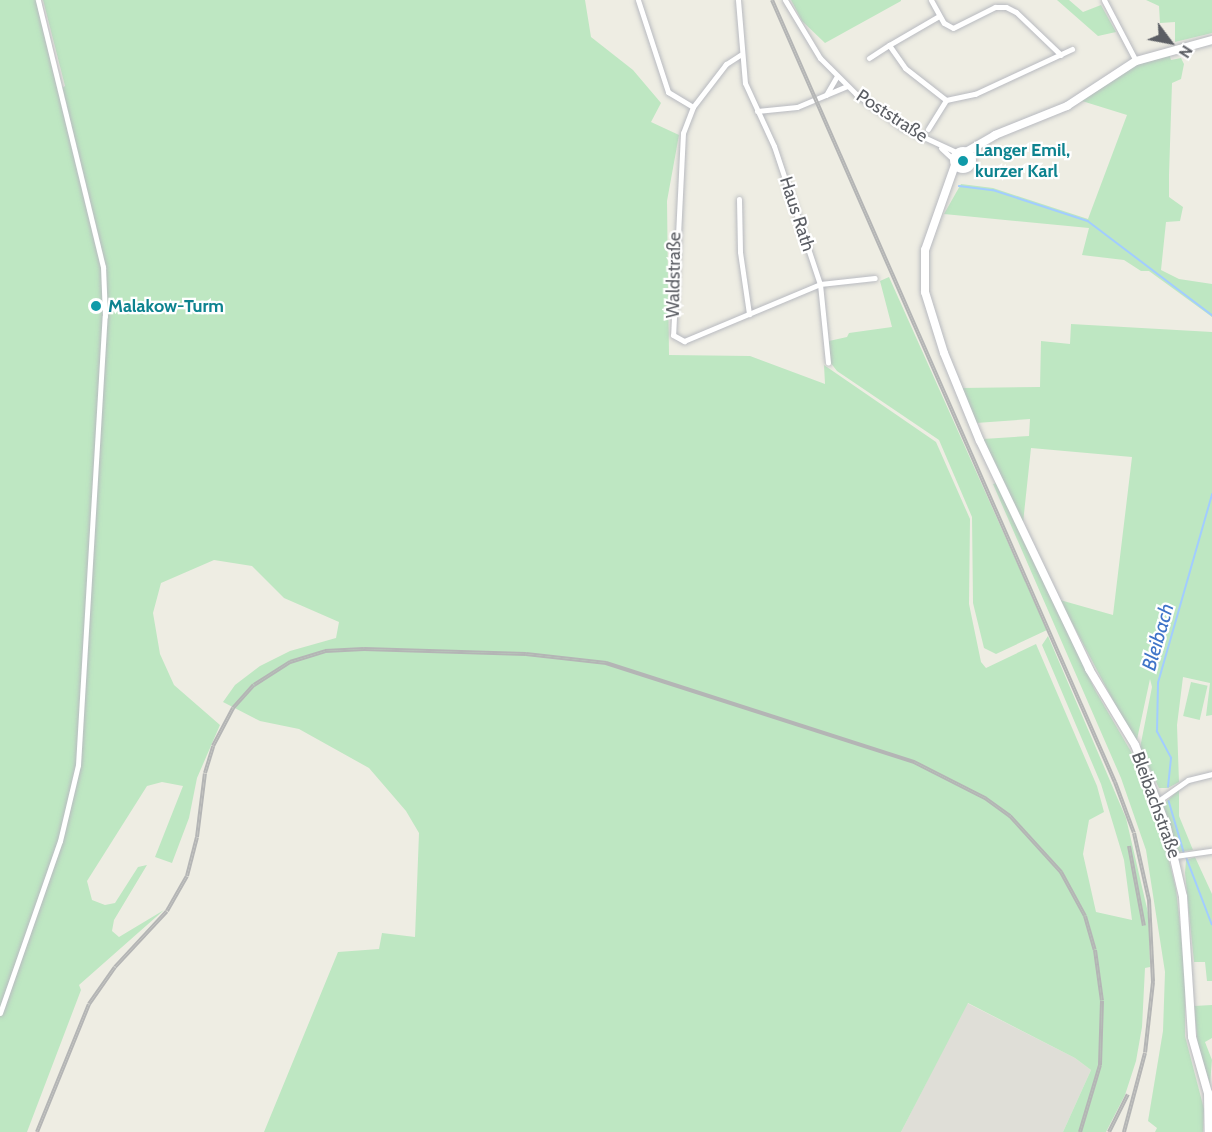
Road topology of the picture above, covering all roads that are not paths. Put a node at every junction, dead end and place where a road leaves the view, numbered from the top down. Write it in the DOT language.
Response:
graph roads {
  1 [pos="38,0"];
  2 [pos="638,0"];
  3 [pos="738,0"];
  4 [pos="785,0"];
  5 [pos="931,0"];
  6 [pos="1104,0"];
  7 [pos="939,16"];
  8 [pos="1212,40"];
  9 [pos="889,45"];
  10 [pos="1072,49"];
  11 [pos="740,55"];
  12 [pos="1061,55"];
  13 [pos="869,58"];
  14 [pos="1136,61"];
  15 [pos="837,76"];
  16 [pos="847,86"];
  17 [pos="825,96"];
  18 [pos="946,100"];
  19 [pos="693,107"];
  20 [pos="757,111"];
  21 [pos="928,129"];
  22 [pos="961,160"];
  23 [pos="739,199"];
  24 [pos="875,278"];
  25 [pos="820,284"];
  26 [pos="749,314"];
  27 [pos="828,363"];
  28 [pos="1212,774"];
  29 [pos="1158,801"];
  30 [pos="1212,850"];
  31 [pos="1179,855"];
  32 [pos="0,1013"];
  33 [pos="1209,1132"];
  1 -- 32 [label="street"];
  2 -- 19 [label="street"];
  3 -- 11 [label="street, Haus Rath"];
  4 -- 15 [label="street, Poststraße"];
  5 -- 7 [label="street"];
  6 -- 14 [label="street"];
  7 -- 9 [label="street"];
  7 -- 12 [label="street"];
  8 -- 14 [label="main road"];
  9 -- 13 [label="street"];
  9 -- 18 [label="street"];
  10 -- 12 [label="street"];
  11 -- 19 [label="street, Waldstraße"];
  11 -- 20 [label="street, Haus Rath"];
  12 -- 18 [label="street"];
  14 -- 22 [label="main road"];
  15 -- 16 [label="street, Poststraße"];
  15 -- 17 [label="street"];
  16 -- 17 [label="street"];
  16 -- 22 [label="street, Poststraße"];
  17 -- 20 [label="street"];
  18 -- 21 [label="street"];
  19 -- 26 [label="street, Waldstraße"];
  20 -- 25 [label="street, Haus Rath"];
  22 -- 29 [label="main road, Bleibachstraße"];
  23 -- 26 [label="street"];
  24 -- 25 [label="street, Waldstraße"];
  25 -- 26 [label="street, Waldstraße"];
  25 -- 27 [label="street, Haus Rath"];
  28 -- 29 [label="street"];
  29 -- 31 [label="main road, Bleibachstraße"];
  30 -- 31 [label="street"];
  31 -- 33 [label="main road, Bleibachstraße"];
}
